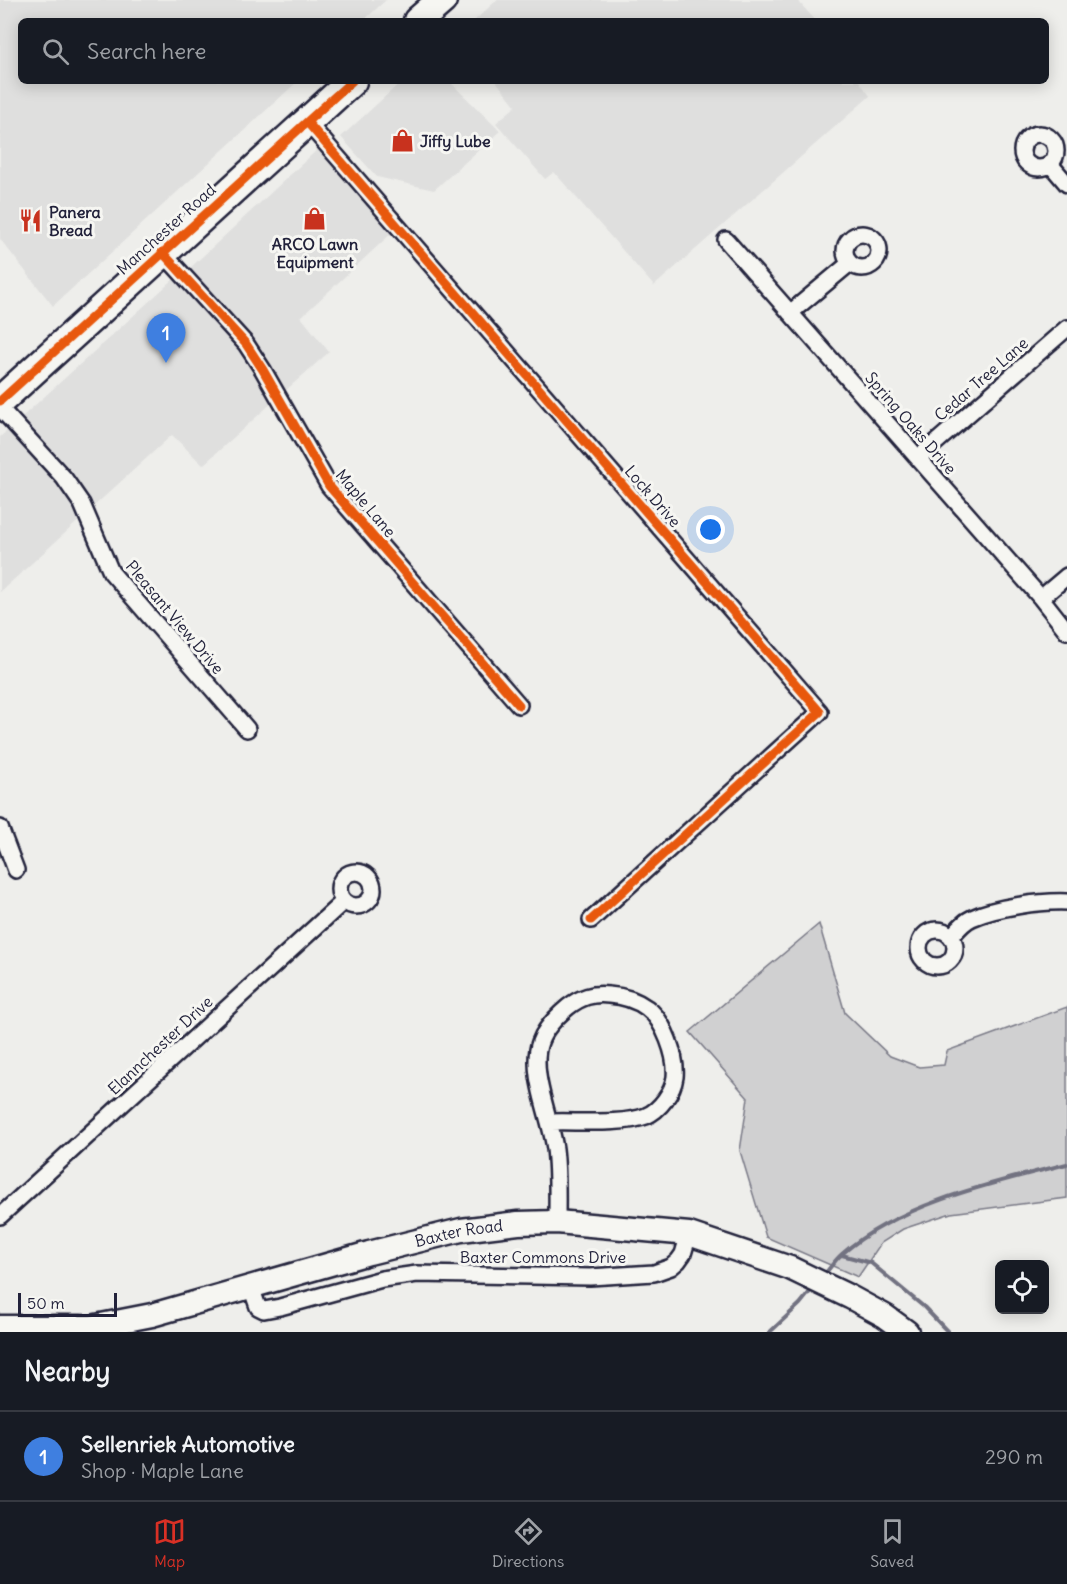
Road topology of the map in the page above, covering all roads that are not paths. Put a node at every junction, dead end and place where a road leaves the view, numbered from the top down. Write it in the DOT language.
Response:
graph roads {
  1 [pos="442,0"];
  2 [pos="421,18"];
  3 [pos="349,84"];
  4 [pos="307,122"];
  5 [pos="1050,164"];
  6 [pos="1067,183"];
  7 [pos="726,240"];
  8 [pos="162,252"];
  9 [pos="850,263"];
  10 [pos="790,313"];
  11 [pos="1067,328"];
  12 [pos="0,401"];
  13 [pos="0,408"];
  14 [pos="918,458"];
  15 [pos="1067,576"];
  16 [pos="1041,598"];
  17 [pos="1067,631"];
  18 [pos="519,705"];
  19 [pos="247,729"];
  20 [pos="0,828"];
  21 [pos="16,870"];
  22 [pos="344,901"];
  23 [pos="1067,902"];
  24 [pos="591,920"];
  25 [pos="951,938"];
  26 [pos="550,1122"];
  27 [pos="0,1216"];
  28 [pos="557,1222"];
  29 [pos="689,1234"];
  30 [pos="251,1287"];
  31 [pos="0,1327"];
  32 [pos="907,1332"];
  1 -- 2 [label="highway"];
  3 -- 4 [label="highway, Manchester Road"];
  4 -- 8 [label="highway, Manchester Road"];
  4 -- 24 [label="street, Lock Drive"];
  5 -- 6 [label="street"];
  7 -- 10 [label="street, Spring Oaks Drive"];
  8 -- 12 [label="highway, Manchester Road"];
  8 -- 18 [label="street, Maple Lane"];
  9 -- 10 [label="street"];
  10 -- 14 [label="street, Spring Oaks Drive"];
  11 -- 14 [label="street, Cedar Tree Lane"];
  13 -- 19 [label="street, Pleasant View Drive"];
  14 -- 16 [label="street, Spring Oaks Drive"];
  15 -- 16 [label="street"];
  16 -- 17 [label="street, Spring Oaks Drive"];
  20 -- 21 [label="street"];
  22 -- 27 [label="street, Elannchester Drive"];
  23 -- 25 [label="street"];
  26 -- 26 [label="street"];
  26 -- 28 [label="street"];
  28 -- 29 [label="main road, Baxter Road"];
  28 -- 30 [label="main road, Baxter Road"];
  29 -- 30 [label="street, Baxter Commons Drive"];
  29 -- 32 [label="main road, Baxter Road"];
  30 -- 31 [label="main road, Baxter Road"];
}
